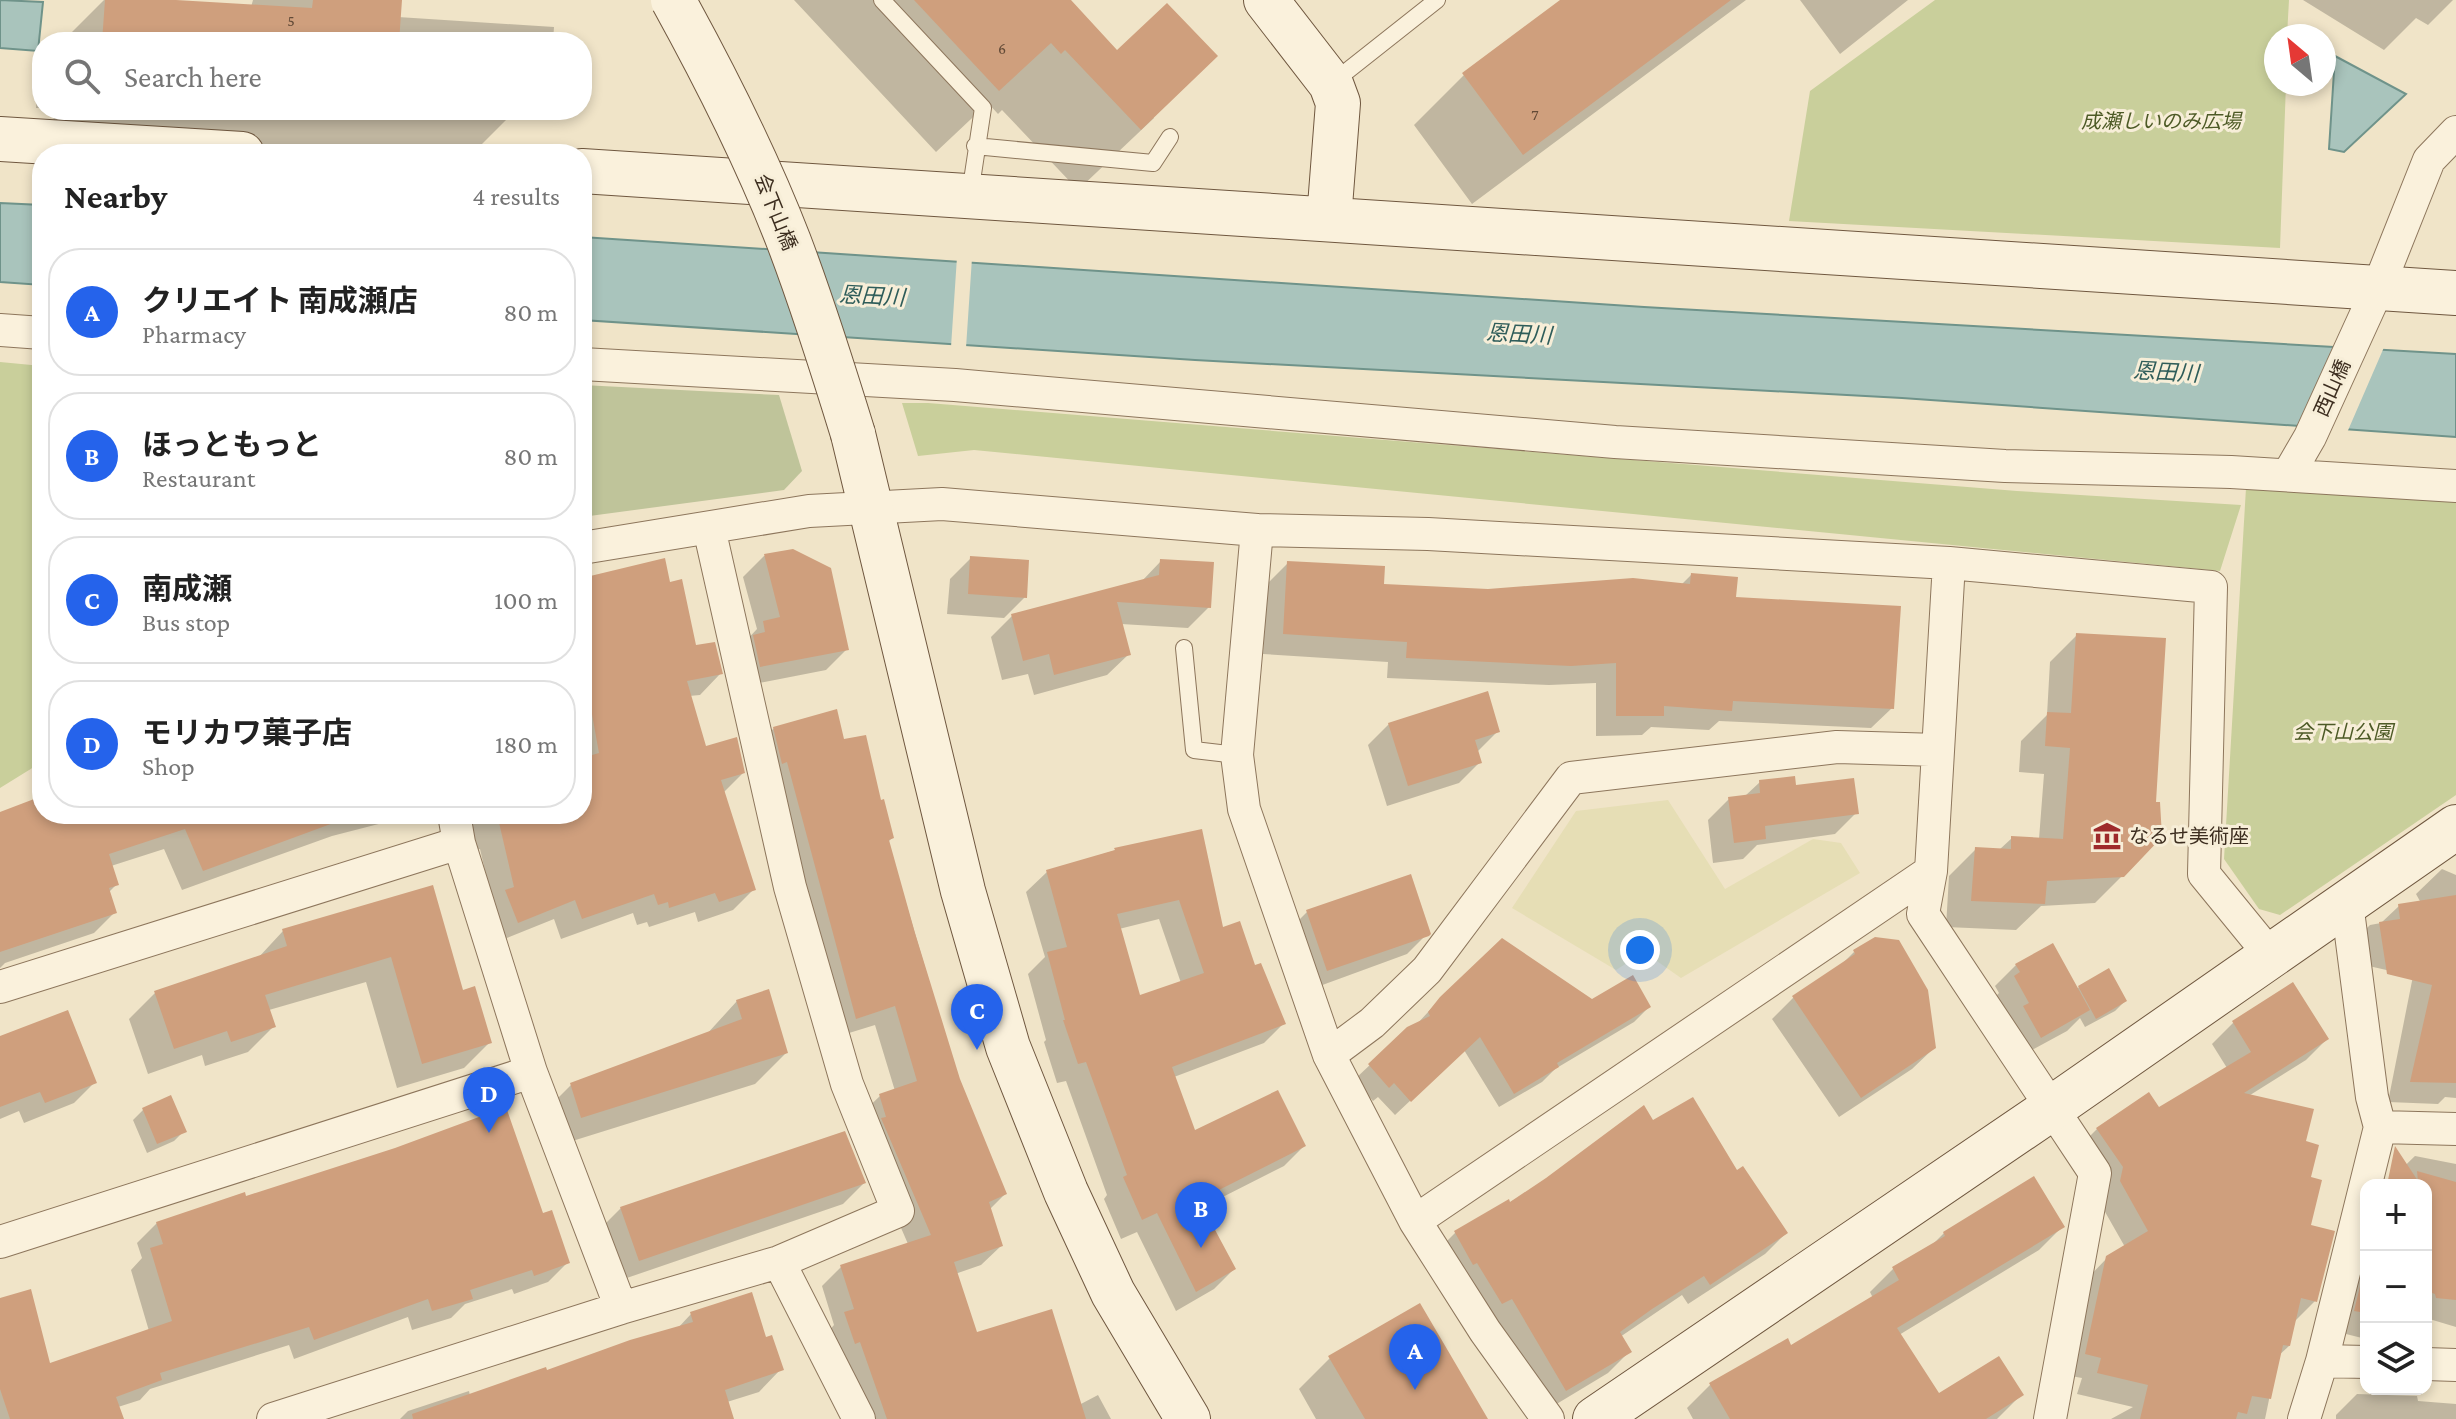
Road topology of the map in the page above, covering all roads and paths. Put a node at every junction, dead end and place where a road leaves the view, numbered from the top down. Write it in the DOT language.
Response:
graph roads {
  1 [pos="673,0"];
  2 [pos="882,0"];
  3 [pos="1266,0"];
  4 [pos="1437,0"];
  5 [pos="1331,84"];
  6 [pos="2456,132"];
  7 [pos="1170,137"];
  8 [pos="0,139"];
  9 [pos="81,144"];
  10 [pos="975,146"];
  11 [pos="592,172"];
  12 [pos="970,196"];
  13 [pos="1329,219"];
  14 [pos="2378,288"];
  15 [pos="2456,293"];
  16 [pos="0,330"];
  17 [pos="32,332"];
  18 [pos="592,365"];
  19 [pos="2288,475"];
  20 [pos="2456,486"];
  21 [pos="872,506"];
  22 [pos="709,528"];
  23 [pos="1257,530"];
  24 [pos="592,546"];
  25 [pos="1949,563"];
  26 [pos="1184,648"];
  27 [pos="1938,750"];
  28 [pos="1237,755"];
  29 [pos="2456,827"];
  30 [pos="456,828"];
  31 [pos="1931,871"];
  32 [pos="2347,903"];
  33 [pos="2271,956"];
  34 [pos="0,987"];
  35 [pos="1329,1055"];
  36 [pos="531,1072"];
  37 [pos="2052,1108"];
  38 [pos="2380,1127"];
  39 [pos="2456,1129"];
  40 [pos="1415,1221"];
  41 [pos="0,1242"];
  42 [pos="779,1262"];
  43 [pos="621,1308"];
  44 [pos="2322,1361"];
  45 [pos="2360,1362"];
  46 [pos="2432,1364"];
  47 [pos="2456,1365"];
  48 [pos="273,1419"];
  49 [pos="859,1419"];
  50 [pos="1188,1419"];
  51 [pos="1548,1419"];
  52 [pos="1595,1419"];
  53 [pos="2050,1419"];
  54 [pos="2304,1419"];
  1 -- 21 [label="street, 会下山橋, bridge"];
  2 -- 10 [label="lane"];
  3 -- 5 [label="street"];
  4 -- 5 [label="lane"];
  5 -- 13 [label="street"];
  6 -- 14 [label="street, 西山橋"];
  7 -- 10 [label="lane"];
  8 -- 9 [label="street"];
  10 -- 12 [label="lane"];
  11 -- 12 [label="street"];
  12 -- 13 [label="street"];
  13 -- 14 [label="street"];
  14 -- 15 [label="street"];
  14 -- 19 [label="street, 西山橋"];
  16 -- 17 [label="street"];
  18 -- 19 [label="street"];
  19 -- 20 [label="street"];
  21 -- 22 [label="street"];
  21 -- 23 [label="street"];
  21 -- 50 [label="street, 会下山橋"];
  22 -- 24 [label="street"];
  22 -- 42 [label="street"];
  23 -- 25 [label="street"];
  23 -- 28 [label="street"];
  25 -- 27 [label="street"];
  25 -- 33 [label="street"];
  26 -- 28 [label="lane"];
  27 -- 31 [label="street"];
  27 -- 35 [label="street"];
  28 -- 35 [label="street"];
  29 -- 32 [label="street"];
  30 -- 34 [label="street"];
  30 -- 36 [label="street"];
  31 -- 37 [label="street"];
  31 -- 40 [label="street"];
  32 -- 33 [label="street"];
  32 -- 38 [label="street"];
  33 -- 37 [label="street"];
  35 -- 40 [label="street"];
  36 -- 41 [label="street"];
  36 -- 43 [label="street"];
  37 -- 52 [label="street"];
  37 -- 53 [label="street"];
  38 -- 39 [label="street"];
  38 -- 44 [label="street"];
  40 -- 51 [label="street"];
  42 -- 43 [label="street"];
  42 -- 49 [label="street"];
  43 -- 48 [label="street"];
  44 -- 45 [label="street"];
  44 -- 54 [label="street"];
  46 -- 47 [label="street"];
}
